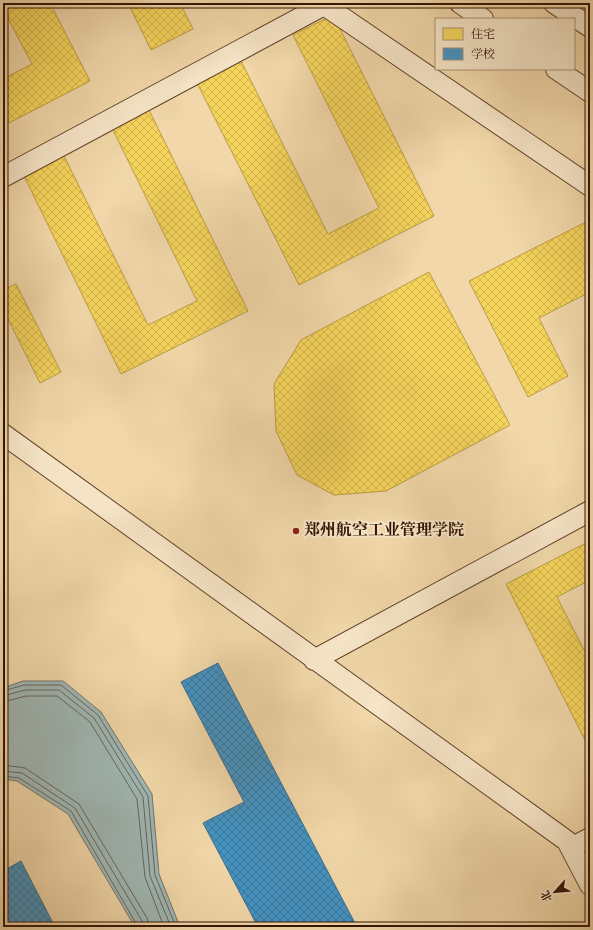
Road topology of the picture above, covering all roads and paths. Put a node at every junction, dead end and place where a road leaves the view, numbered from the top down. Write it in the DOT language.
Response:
graph roads {
  1 [pos="460,3"];
  2 [pos="554,3"];
  3 [pos="322,4"];
  4 [pos="482,18"];
  5 [pos="590,27"];
  6 [pos="557,70"];
  7 [pos="590,92"];
  8 [pos="3,177"];
  9 [pos="590,186"];
  10 [pos="3,434"];
  11 [pos="590,511"];
  12 [pos="314,660"];
  13 [pos="590,838"];
  14 [pos="571,848"];
  15 [pos="590,885"];
  1 -- 4 [label="street"];
  2 -- 5 [label="street"];
  3 -- 8 [label="street"];
  3 -- 9 [label="street"];
  6 -- 7 [label="street"];
  10 -- 12 [label="street"];
  11 -- 12 [label="street"];
  12 -- 14 [label="street"];
  13 -- 14 [label="street"];
  14 -- 15 [label="street"];
}
